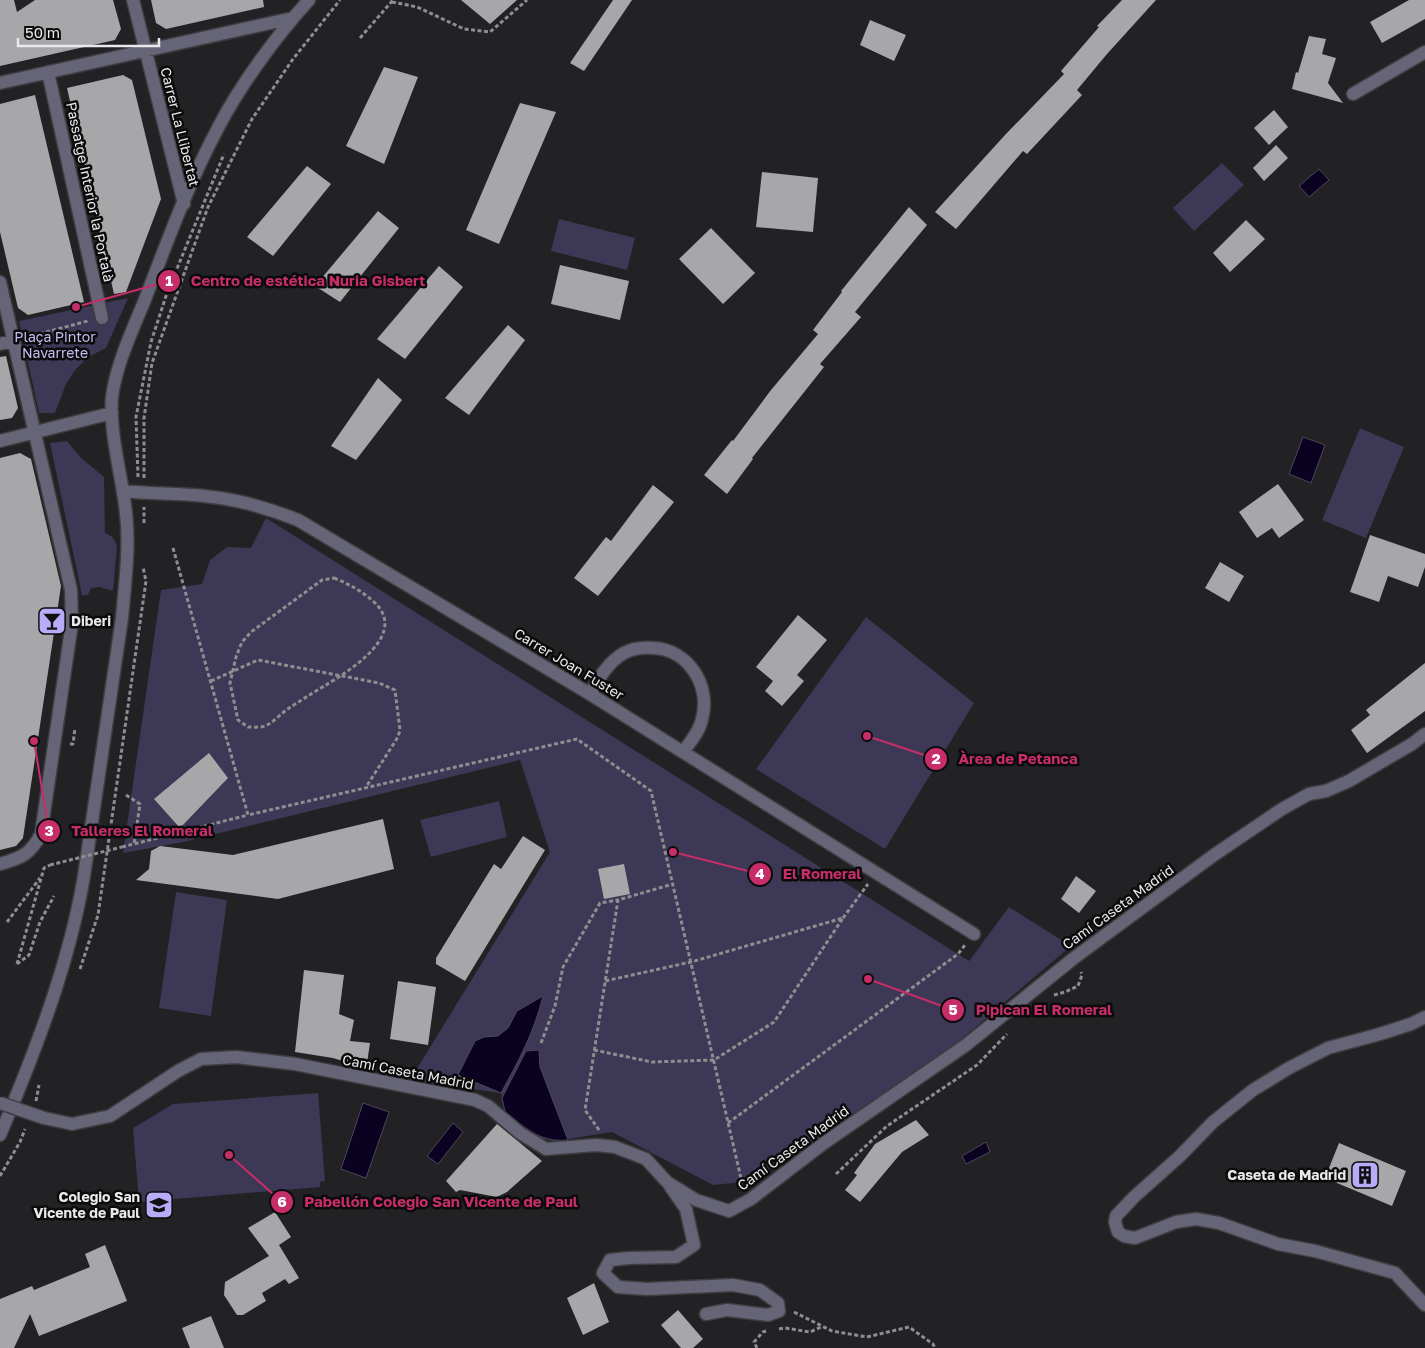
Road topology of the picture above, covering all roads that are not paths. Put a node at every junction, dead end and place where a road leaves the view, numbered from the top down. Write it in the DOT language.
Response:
graph roads {
  1 [pos="133,0"];
  2 [pos="308,0"];
  3 [pos="293,18"];
  4 [pos="145,50"];
  5 [pos="1425,52"];
  6 [pos="48,72"];
  7 [pos="0,83"];
  8 [pos="1353,94"];
  9 [pos="184,204"];
  10 [pos="0,282"];
  11 [pos="102,318"];
  12 [pos="14,340"];
  13 [pos="0,344"];
  14 [pos="112,413"];
  15 [pos="36,432"];
  16 [pos="0,441"];
  17 [pos="123,491"];
  18 [pos="590,694"];
  19 [pos="1425,734"];
  20 [pos="683,752"];
  21 [pos="0,864"];
  22 [pos="974,934"];
  23 [pos="1425,1017"];
  24 [pos="0,1103"];
  25 [pos="0,1135"];
  26 [pos="667,1182"];
  27 [pos="1425,1305"];
  28 [pos="706,1314"];
  1 -- 4 [label="street, Carrer La Llibertat"];
  2 -- 3 [label="street"];
  3 -- 4 [label="street"];
  3 -- 9 [label="street"];
  4 -- 6 [label="street"];
  4 -- 9 [label="street, Carrer La Llibertat"];
  5 -- 8 [label="street"];
  6 -- 7 [label="street"];
  6 -- 11 [label="street, Passatge Interior la Portalà"];
  9 -- 14 [label="street"];
  10 -- 12 [label="street"];
  12 -- 13 [label="street"];
  12 -- 15 [label="street"];
  14 -- 15 [label="street"];
  14 -- 17 [label="street"];
  15 -- 16 [label="street"];
  15 -- 21 [label="street"];
  17 -- 18 [label="street, Carrer Joan Fuster"];
  17 -- 25 [label="street"];
  18 -- 20 [label="street, Carrer Joan Fuster"];
  18 -- 20 [label="street"];
  19 -- 26 [label="street, Camí Caseta Madrid"];
  20 -- 22 [label="street, Carrer Joan Fuster"];
  23 -- 27 [label="street"];
  24 -- 26 [label="street, Camí Caseta Madrid, bridge"];
  26 -- 28 [label="street"];
}
